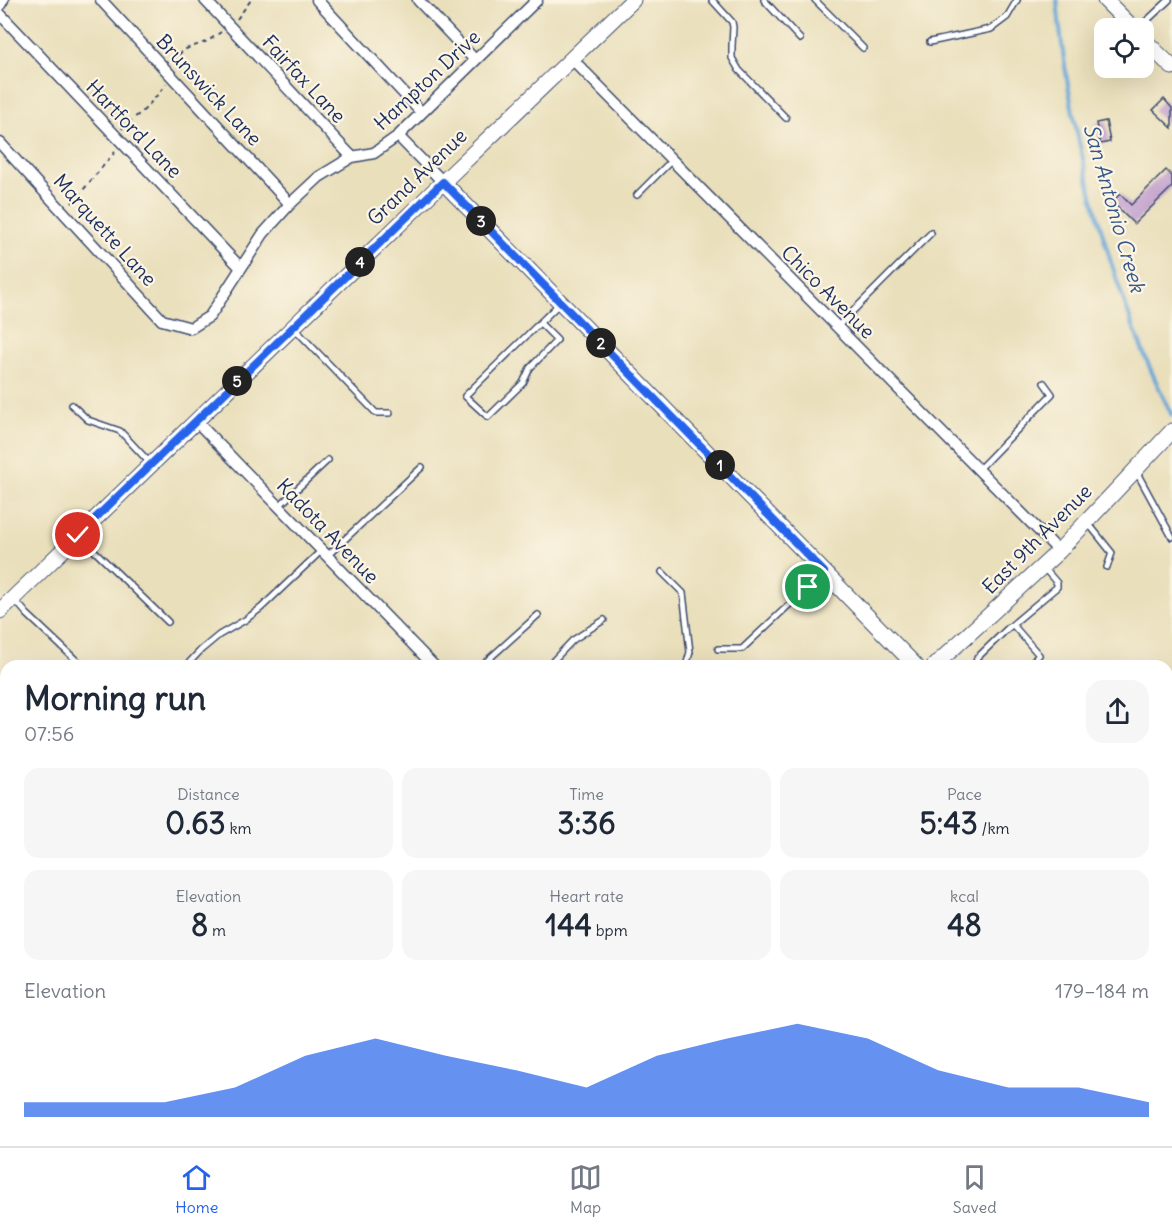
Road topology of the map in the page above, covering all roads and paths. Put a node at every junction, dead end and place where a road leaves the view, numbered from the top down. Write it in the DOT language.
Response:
graph roads {
  1 [pos="3,0"];
  2 [pos="100,0"];
  3 [pos="205,0"];
  4 [pos="251,0"];
  5 [pos="317,0"];
  6 [pos="418,0"];
  7 [pos="633,0"];
  8 [pos="712,0"];
  9 [pos="764,0"];
  10 [pos="815,0"];
  11 [pos="1017,0"];
  12 [pos="1105,0"];
  13 [pos="1169,0"];
  14 [pos="529,2"];
  15 [pos="0,5"];
  16 [pos="0,14"];
  17 [pos="1123,18"];
  18 [pos="1150,18"];
  19 [pos="229,26"];
  20 [pos="800,39"];
  21 [pos="930,42"];
  22 [pos="863,48"];
  23 [pos="1154,50"];
  24 [pos="572,58"];
  25 [pos="475,60"];
  26 [pos="1172,68"];
  27 [pos="169,74"];
  28 [pos="421,112"];
  29 [pos="786,118"];
  30 [pos="398,136"];
  31 [pos="119,140"];
  32 [pos="0,143"];
  33 [pos="352,157"];
  34 [pos="672,160"];
  35 [pos="443,182"];
  36 [pos="637,195"];
  37 [pos="72,203"];
  38 [pos="290,204"];
  39 [pos="931,233"];
  40 [pos="241,268"];
  41 [pos="561,302"];
  42 [pos="540,322"];
  43 [pos="293,327"];
  44 [pos="837,327"];
  45 [pos="191,328"];
  46 [pos="1044,383"];
  47 [pos="72,405"];
  48 [pos="390,413"];
  49 [pos="196,420"];
  50 [pos="1169,434"];
  51 [pos="328,460"];
  52 [pos="151,464"];
  53 [pos="422,467"];
  54 [pos="978,470"];
  55 [pos="1135,470"];
  56 [pos="279,506"];
  57 [pos="1087,522"];
  58 [pos="78,535"];
  59 [pos="1172,537"];
  60 [pos="1059,551"];
  61 [pos="325,553"];
  62 [pos="1042,567"];
  63 [pos="1107,567"];
  64 [pos="662,572"];
  65 [pos="824,572"];
  66 [pos="14,598"];
  67 [pos="0,611"];
  68 [pos="538,615"];
  69 [pos="604,620"];
  70 [pos="168,622"];
  71 [pos="1013,625"];
  72 [pos="718,650"];
  73 [pos="76,660"];
  74 [pos="192,660"];
  75 [pos="428,660"];
  76 [pos="488,660"];
  77 [pos="554,660"];
  78 [pos="688,660"];
  79 [pos="910,660"];
  80 [pos="941,660"];
  81 [pos="976,660"];
  82 [pos="1034,660"];
  1 -- 15 [label="street"];
  2 -- 27 [label="street, Brunswick Lane"];
  3 -- 19 [label="street, Fairfax Lane"];
  4 -- 19 [label="path"];
  5 -- 28 [label="street"];
  6 -- 25 [label="street"];
  7 -- 24 [label="street, Grand Avenue"];
  8 -- 29 [label="lane"];
  9 -- 20 [label="lane"];
  10 -- 22 [label="lane"];
  11 -- 21 [label="lane"];
  12 -- 17 [label="street"];
  13 -- 18 [label="lane"];
  14 -- 25 [label="street, Hampton Drive"];
  16 -- 31 [label="street, Hartford Lane"];
  19 -- 27 [label="path"];
  19 -- 33 [label="street, Fairfax Lane"];
  23 -- 26 [label="street"];
  24 -- 34 [label="street, Chico Avenue"];
  24 -- 35 [label="street, Grand Avenue"];
  25 -- 28 [label="street, Hampton Drive"];
  27 -- 31 [label="path"];
  27 -- 38 [label="street, Brunswick Lane"];
  28 -- 30 [label="street, Hampton Drive"];
  30 -- 33 [label="street, Hampton Drive"];
  30 -- 35 [label="street"];
  31 -- 37 [label="path"];
  31 -- 40 [label="street, Hartford Lane"];
  32 -- 45 [label="street, Marquette Lane"];
  33 -- 38 [label="street, Hampton Drive"];
  34 -- 36 [label="lane"];
  34 -- 44 [label="street, Chico Avenue"];
  35 -- 41 [label="street"];
  35 -- 43 [label="street, Grand Avenue"];
  38 -- 40 [label="street, Hampton Drive"];
  39 -- 44 [label="lane"];
  40 -- 45 [label="street, Hampton Drive"];
  41 -- 42 [label="lane"];
  41 -- 65 [label="street"];
  42 -- 42 [label="lane"];
  43 -- 48 [label="lane"];
  43 -- 49 [label="street, Grand Avenue"];
  44 -- 54 [label="street, Chico Avenue"];
  46 -- 54 [label="lane"];
  47 -- 52 [label="lane"];
  49 -- 52 [label="street, Grand Avenue"];
  49 -- 56 [label="street, Kadota Avenue"];
  50 -- 55 [label="street, East 9th Avenue"];
  51 -- 56 [label="lane"];
  52 -- 58 [label="street, Grand Avenue"];
  53 -- 61 [label="lane"];
  54 -- 60 [label="street, Chico Avenue"];
  55 -- 57 [label="street, East 9th Avenue"];
  55 -- 59 [label="lane"];
  56 -- 61 [label="street, Kadota Avenue"];
  57 -- 60 [label="street, East 9th Avenue"];
  57 -- 63 [label="lane"];
  58 -- 66 [label="street, Grand Avenue"];
  58 -- 70 [label="lane"];
  60 -- 62 [label="street, East 9th Avenue"];
  61 -- 74 [label="lane"];
  61 -- 75 [label="street, Kadota Avenue"];
  62 -- 71 [label="lane"];
  62 -- 80 [label="street, East 9th Avenue"];
  64 -- 78 [label="lane"];
  65 -- 72 [label="lane"];
  65 -- 79 [label="street"];
  66 -- 67 [label="street, Grand Avenue"];
  66 -- 73 [label="lane"];
  68 -- 76 [label="lane"];
  69 -- 77 [label="lane"];
  71 -- 81 [label="lane"];
  71 -- 82 [label="lane"];
}
